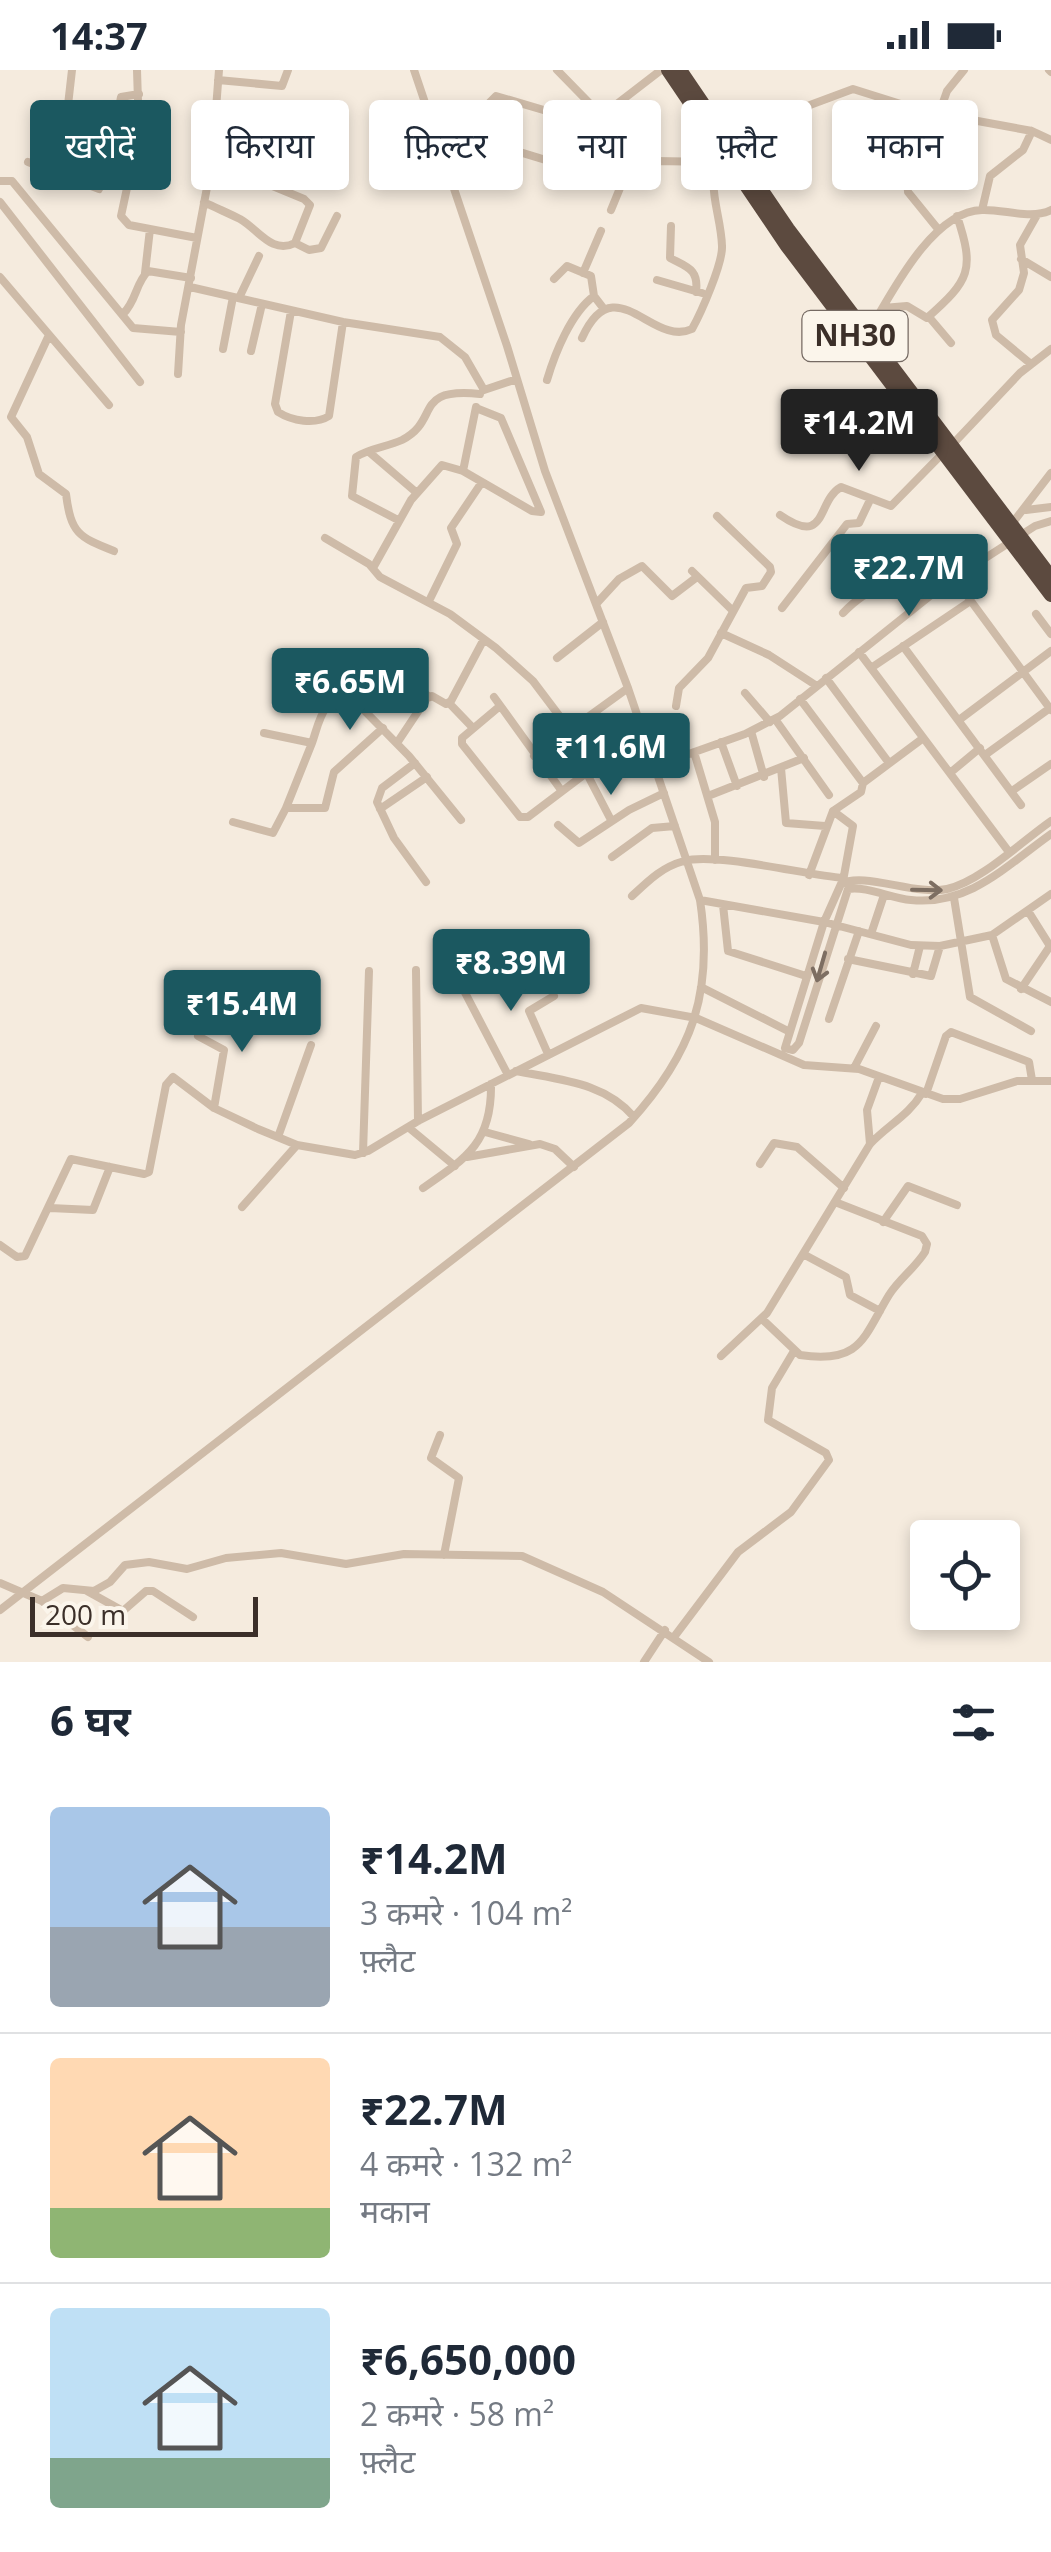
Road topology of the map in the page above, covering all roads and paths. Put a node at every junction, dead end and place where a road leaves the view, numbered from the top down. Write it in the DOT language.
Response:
graph roads {
  1 [pos="72,70"];
  2 [pos="137,70"];
  3 [pos="219,70"];
  4 [pos="262,70"];
  5 [pos="288,70"];
  6 [pos="414,70"];
  7 [pos="557,70"];
  8 [pos="665,70"];
  9 [pos="680,70"];
  10 [pos="964,70"];
  11 [pos="218,80"];
  12 [pos="260,84"];
  13 [pos="139,94"];
  14 [pos="69,100"];
  15 [pos="121,100"];
  16 [pos="217,100"];
  17 [pos="424,100"];
  18 [pos="586,100"];
  19 [pos="624,100"];
  20 [pos="683,100"];
  21 [pos="700,100"];
  22 [pos="891,100"];
  23 [pos="944,100"];
  24 [pos="812,104"];
  25 [pos="978,120"];
  26 [pos="1032,131"];
  27 [pos="1051,139"];
  28 [pos="0,181"];
  29 [pos="206,190"];
  30 [pos="280,190"];
  31 [pos="453,190"];
  32 [pos="619,190"];
  33 [pos="713,190"];
  34 [pos="744,190"];
  35 [pos="761,190"];
  36 [pos="908,190"];
  37 [pos="0,202"];
  38 [pos="204,202"];
  39 [pos="610,210"];
  40 [pos="982,210"];
  41 [pos="1051,210"];
  42 [pos="1037,215"];
  43 [pos="337,216"];
  44 [pos="956,216"];
  45 [pos="671,226"];
  46 [pos="150,229"];
  47 [pos="938,229"];
  48 [pos="601,232"];
  49 [pos="197,238"];
  50 [pos="295,243"];
  51 [pos="259,256"];
  52 [pos="1020,259"];
  53 [pos="145,273"];
  54 [pos="584,273"];
  55 [pos="1051,276"];
  56 [pos="554,279"];
  57 [pos="657,280"];
  58 [pos="2,282"];
  59 [pos="190,282"];
  60 [pos="701,292"];
  61 [pos="594,296"];
  62 [pos="236,298"];
  63 [pos="262,304"];
  64 [pos="882,308"];
  65 [pos="604,309"];
  66 [pos="291,311"];
  67 [pos="123,314"];
  68 [pos="929,317"];
  69 [pos="344,322"];
  70 [pos="180,332"];
  71 [pos="50,334"];
  72 [pos="867,334"];
  73 [pos="582,338"];
  74 [pos="952,343"];
  75 [pos="222,348"];
  76 [pos="1051,348"];
  77 [pos="251,351"];
  78 [pos="1030,364"];
  79 [pos="178,374"];
  80 [pos="517,378"];
  81 [pos="547,380"];
  82 [pos="140,382"];
  83 [pos="482,392"];
  84 [pos="110,405"];
  85 [pos="476,408"];
  86 [pos="947,449"];
  87 [pos="368,452"];
  88 [pos="463,471"];
  89 [pos="1051,473"];
  90 [pos="482,482"];
  91 [pos="417,493"];
  92 [pos="870,500"];
  93 [pos="1051,507"];
  94 [pos="1026,510"];
  95 [pos="780,515"];
  96 [pos="717,516"];
  97 [pos="398,520"];
  98 [pos="1051,522"];
  99 [pos="1013,534"];
  100 [pos="324,538"];
  101 [pos="114,551"];
  102 [pos="373,568"];
  103 [pos="1051,577"];
  104 [pos="954,578"];
  105 [pos="1051,595"];
  106 [pos="429,602"];
  107 [pos="922,602"];
  108 [pos="969,602"];
  109 [pos="596,604"];
  110 [pos="782,608"];
  111 [pos="732,610"];
  112 [pos="843,613"];
  113 [pos="1036,614"];
  114 [pos="603,622"];
  115 [pos="721,633"];
  116 [pos="1051,634"];
  117 [pos="484,639"];
  118 [pos="903,646"];
  119 [pos="1051,651"];
  120 [pos="859,652"];
  121 [pos="557,658"];
  122 [pos="871,668"];
  123 [pos="1023,673"];
  124 [pos="396,674"];
  125 [pos="826,678"];
  126 [pos="817,686"];
  127 [pos="628,688"];
  128 [pos="745,694"];
  129 [pos="430,697"];
  130 [pos="494,697"];
  131 [pos="800,699"];
  132 [pos="449,703"];
  133 [pos="500,706"];
  134 [pos="676,706"];
  135 [pos="1050,709"];
  136 [pos="773,720"];
  137 [pos="959,720"];
  138 [pos="382,728"];
  139 [pos="473,728"];
  140 [pos="570,730"];
  141 [pos="751,731"];
  142 [pos="264,733"];
  143 [pos="922,740"];
  144 [pos="721,742"];
  145 [pos="312,743"];
  146 [pos="397,743"];
  147 [pos="694,752"];
  148 [pos="983,752"];
  149 [pos="534,756"];
  150 [pos="804,758"];
  151 [pos="602,762"];
  152 [pos="415,763"];
  153 [pos="890,764"];
  154 [pos="1051,764"];
  155 [pos="655,766"];
  156 [pos="781,768"];
  157 [pos="586,772"];
  158 [pos="950,772"];
  159 [pos="427,777"];
  160 [pos="764,777"];
  161 [pos="863,783"];
  162 [pos="737,786"];
  163 [pos="560,790"];
  164 [pos="1012,792"];
  165 [pos="664,793"];
  166 [pos="708,796"];
  167 [pos="829,796"];
  168 [pos="1022,804"];
  169 [pos="286,808"];
  170 [pos="380,810"];
  171 [pos="833,811"];
  172 [pos="462,820"];
  173 [pos="611,820"];
  174 [pos="1051,821"];
  175 [pos="233,822"];
  176 [pos="558,826"];
  177 [pos="674,826"];
  178 [pos="826,826"];
  179 [pos="1051,834"];
  180 [pos="1011,855"];
  181 [pos="612,857"];
  182 [pos="685,860"];
  183 [pos="715,860"];
  184 [pos="808,875"];
  185 [pos="426,882"];
  186 [pos="844,884"];
  187 [pos="1051,894"];
  188 [pos="884,895"];
  189 [pos="632,896"];
  190 [pos="954,898"];
  191 [pos="700,900"];
  192 [pos="723,905"];
  193 [pos="1028,911"];
  194 [pos="829,924"];
  195 [pos="859,930"];
  196 [pos="872,934"];
  197 [pos="992,935"];
  198 [pos="964,943"];
  199 [pos="920,946"];
  200 [pos="940,946"];
  201 [pos="848,959"];
  202 [pos="416,970"];
  203 [pos="368,971"];
  204 [pos="914,974"];
  205 [pos="806,976"];
  206 [pos="462,985"];
  207 [pos="701,987"];
  208 [pos="1021,988"];
  209 [pos="554,996"];
  210 [pos="1051,1002"];
  211 [pos="696,1018"];
  212 [pos="830,1020"];
  213 [pos="876,1026"];
  214 [pos="1031,1031"];
  215 [pos="788,1032"];
  216 [pos="198,1036"];
  217 [pos="311,1045"];
  218 [pos="548,1054"];
  219 [pos="854,1068"];
  220 [pos="512,1073"];
  221 [pos="880,1077"];
  222 [pos="1032,1080"];
  223 [pos="1051,1081"];
  224 [pos="491,1084"];
  225 [pos="924,1093"];
  226 [pos="214,1108"];
  227 [pos="634,1118"];
  228 [pos="418,1122"];
  229 [pos="408,1127"];
  230 [pos="485,1132"];
  231 [pos="278,1137"];
  232 [pos="870,1144"];
  233 [pos="297,1145"];
  234 [pos="533,1145"];
  235 [pos="364,1154"];
  236 [pos="466,1157"];
  237 [pos="760,1164"];
  238 [pos="110,1166"];
  239 [pos="455,1166"];
  240 [pos="574,1167"];
  241 [pos="423,1188"];
  242 [pos="844,1188"];
  243 [pos="835,1202"];
  244 [pos="957,1205"];
  245 [pos="242,1206"];
  246 [pos="50,1208"];
  247 [pos="883,1222"];
  248 [pos="0,1245"];
  249 [pos="803,1254"];
  250 [pos="880,1312"];
  251 [pos="762,1318"];
  252 [pos="794,1351"];
  253 [pos="721,1356"];
  254 [pos="440,1435"];
  255 [pos="444,1555"];
  256 [pos="0,1583"];
  257 [pos="87,1591"];
  258 [pos="21,1594"];
  259 [pos="42,1602"];
  260 [pos="0,1610"];
  261 [pos="193,1617"];
  262 [pos="665,1630"];
  263 [pos="88,1637"];
  264 [pos="674,1637"];
  265 [pos="644,1662"];
  266 [pos="709,1662"];
  1 -- 14 [label="street"];
  2 -- 13 [label="street"];
  3 -- 11 [label="street"];
  4 -- 12 [label="street"];
  5 -- 12 [label="street"];
  6 -- 17 [label="street"];
  7 -- 18 [label="street"];
  8 -- 19 [label="street"];
  8 -- 20 [label="highway, NH30"];
  9 -- 21 [label="highway, NH30"];
  10 -- 23 [label="street"];
  11 -- 12 [label="street"];
  11 -- 16 [label="street"];
  13 -- 15 [label="street"];
  13 -- 46 [label="street"];
  22 -- 24 [label="street"];
  25 -- 26 [label="street"];
  26 -- 27 [label="street"];
  26 -- 40 [label="street"];
  28 -- 67 [label="street"];
  29 -- 38 [label="street"];
  30 -- 50 [label="street"];
  31 -- 80 [label="street"];
  32 -- 39 [label="street"];
  33 -- 60 [label="street"];
  34 -- 86 [label="highway, NH30"];
  35 -- 72 [label="highway, NH30"];
  36 -- 47 [label="street"];
  37 -- 82 [label="street"];
  38 -- 49 [label="street"];
  38 -- 50 [label="street"];
  40 -- 42 [label="street"];
  40 -- 44 [label="street"];
  41 -- 42 [label="street"];
  42 -- 52 [label="street"];
  43 -- 50 [label="street"];
  44 -- 47 [label="street"];
  44 -- 68 [label="street"];
  45 -- 60 [label="street"];
  46 -- 49 [label="street"];
  46 -- 53 [label="street"];
  47 -- 64 [label="street"];
  48 -- 54 [label="street"];
  49 -- 59 [label="street"];
  51 -- 62 [label="street"];
  52 -- 55 [label="street"];
  52 -- 78 [label="street"];
  53 -- 59 [label="street"];
  53 -- 67 [label="street"];
  54 -- 56 [label="street"];
  54 -- 61 [label="street"];
  57 -- 60 [label="street"];
  58 -- 71 [label="street"];
  59 -- 62 [label="street"];
  59 -- 70 [label="street"];
  60 -- 65 [label="street"];
  61 -- 65 [label="street"];
  61 -- 81 [label="street"];
  62 -- 63 [label="street"];
  62 -- 75 [label="street"];
  63 -- 66 [label="street"];
  63 -- 77 [label="street"];
  64 -- 68 [label="street"];
  64 -- 72 [label="street"];
  65 -- 73 [label="street"];
  66 -- 69 [label="street"];
  66 -- 69 [label="street"];
  67 -- 70 [label="street"];
  68 -- 74 [label="street"];
  69 -- 83 [label="street"];
  70 -- 79 [label="street"];
  71 -- 84 [label="street"];
  71 -- 101 [label="street"];
  72 -- 86 [label="highway, NH30"];
  76 -- 78 [label="street"];
  78 -- 86 [label="street"];
  80 -- 83 [label="street"];
  80 -- 109 [label="street"];
  83 -- 85 [label="street"];
  83 -- 87 [label="street"];
  85 -- 88 [label="street"];
  85 -- 90 [label="street"];
  86 -- 92 [label="street"];
  86 -- 99 [label="highway, NH30"];
  87 -- 91 [label="street"];
  87 -- 97 [label="street"];
  88 -- 90 [label="street"];
  88 -- 91 [label="street"];
  89 -- 94 [label="street"];
  90 -- 106 [label="street"];
  91 -- 97 [label="street"];
  92 -- 95 [label="street"];
  92 -- 110 [label="street"];
  93 -- 94 [label="street"];
  94 -- 99 [label="street"];
  96 -- 111 [label="street"];
  97 -- 102 [label="street"];
  98 -- 99 [label="street"];
  99 -- 103 [label="highway, NH30"];
  99 -- 104 [label="street"];
  99 -- 105 [label="highway, NH30"];
  100 -- 102 [label="street"];
  102 -- 106 [label="street"];
  104 -- 107 [label="street"];
  104 -- 108 [label="street"];
  106 -- 117 [label="street"];
  107 -- 112 [label="street"];
  107 -- 120 [label="street"];
  108 -- 118 [label="street"];
  108 -- 123 [label="street"];
  109 -- 111 [label="street"];
  109 -- 114 [label="street"];
  111 -- 115 [label="street"];
  113 -- 116 [label="street"];
  114 -- 121 [label="street"];
  114 -- 127 [label="street"];
  115 -- 126 [label="street"];
  115 -- 134 [label="street"];
  117 -- 132 [label="street"];
  117 -- 140 [label="street"];
  118 -- 122 [label="street"];
  118 -- 137 [label="street"];
  119 -- 123 [label="street"];
  120 -- 122 [label="street"];
  120 -- 125 [label="street"];
  122 -- 143 [label="street"];
  123 -- 135 [label="street"];
  123 -- 137 [label="street"];
  124 -- 129 [label="street"];
  125 -- 126 [label="street"];
  125 -- 153 [label="street"];
  126 -- 131 [label="street"];
  127 -- 140 [label="street"];
  127 -- 155 [label="street"];
  128 -- 136 [label="street"];
  129 -- 132 [label="street"];
  129 -- 146 [label="street"];
  130 -- 133 [label="street"];
  131 -- 136 [label="street"];
  131 -- 161 [label="street"];
  132 -- 139 [label="street"];
  133 -- 139 [label="street"];
  133 -- 149 [label="street"];
  135 -- 148 [label="street"];
  136 -- 141 [label="street"];
  136 -- 150 [label="street"];
  137 -- 148 [label="street"];
  138 -- 145 [label="street"];
  138 -- 146 [label="street"];
  138 -- 169 [label="street"];
  139 -- 163 [label="street"];
  140 -- 149 [label="street"];
  141 -- 144 [label="street"];
  141 -- 160 [label="street"];
  142 -- 145 [label="street"];
  143 -- 153 [label="street"];
  143 -- 158 [label="street"];
  144 -- 147 [label="street"];
  144 -- 162 [label="street"];
  145 -- 169 [label="street"];
  146 -- 152 [label="street"];
  147 -- 155 [label="street"];
  147 -- 166 [label="street"];
  148 -- 158 [label="street"];
  148 -- 164 [label="street"];
  149 -- 163 [label="street"];
  150 -- 156 [label="street"];
  150 -- 167 [label="street"];
  151 -- 157 [label="street"];
  152 -- 159 [label="street"];
  152 -- 170 [label="street"];
  153 -- 161 [label="street"];
  154 -- 164 [label="street"];
  155 -- 165 [label="street"];
  156 -- 160 [label="street"];
  156 -- 178 [label="street"];
  157 -- 163 [label="street"];
  157 -- 173 [label="street"];
  158 -- 180 [label="street"];
  159 -- 170 [label="street"];
  159 -- 172 [label="street"];
  160 -- 162 [label="street"];
  161 -- 171 [label="street"];
  162 -- 166 [label="street"];
  164 -- 168 [label="street"];
  165 -- 173 [label="street"];
  165 -- 177 [label="street"];
  166 -- 183 [label="street"];
  169 -- 175 [label="street"];
  170 -- 185 [label="street"];
  171 -- 178 [label="street"];
  171 -- 186 [label="street"];
  173 -- 176 [label="street"];
  174 -- 180 [label="street"];
  177 -- 181 [label="street"];
  177 -- 182 [label="street"];
  178 -- 184 [label="street"];
  179 -- 180 [label="street"];
  186 -- 180 [label="street, one-way"];
  180 -- 190 [label="street"];
  182 -- 183 [label="street"];
  182 -- 189 [label="street"];
  182 -- 191 [label="street"];
  183 -- 184 [label="street"];
  184 -- 186 [label="street"];
  186 -- 188 [label="street"];
  186 -- 194 [label="street"];
  187 -- 193 [label="street"];
  188 -- 190 [label="street"];
  188 -- 196 [label="street"];
  190 -- 198 [label="street"];
  191 -- 192 [label="street"];
  191 -- 207 [label="street"];
  192 -- 194 [label="street"];
  192 -- 205 [label="street"];
  193 -- 197 [label="street"];
  193 -- 208 [label="street"];
  194 -- 195 [label="street"];
  194 -- 205 [label="street"];
  194 -- 215 [label="street, one-way"];
  195 -- 196 [label="street"];
  195 -- 201 [label="street"];
  196 -- 199 [label="street"];
  197 -- 198 [label="street"];
  197 -- 208 [label="street"];
  198 -- 200 [label="street"];
  198 -- 214 [label="street"];
  199 -- 200 [label="street"];
  199 -- 204 [label="street"];
  200 -- 204 [label="street"];
  201 -- 204 [label="street"];
  201 -- 212 [label="street"];
  202 -- 228 [label="street"];
  203 -- 235 [label="street"];
  205 -- 215 [label="street"];
  206 -- 220 [label="street"];
  207 -- 211 [label="street"];
  207 -- 215 [label="street"];
  208 -- 210 [label="street"];
  209 -- 218 [label="street"];
  211 -- 218 [label="street"];
  211 -- 219 [label="street"];
  211 -- 227 [label="street"];
  213 -- 219 [label="street"];
  216 -- 226 [label="street"];
  217 -- 231 [label="street"];
  218 -- 220 [label="street"];
  219 -- 221 [label="street"];
  220 -- 224 [label="street"];
  220 -- 227 [label="street"];
  221 -- 225 [label="street"];
  221 -- 232 [label="street"];
  222 -- 223 [label="street"];
  222 -- 225 [label="street"];
  222 -- 225 [label="street"];
  224 -- 228 [label="street"];
  224 -- 230 [label="street"];
  225 -- 232 [label="street"];
  226 -- 231 [label="street"];
  226 -- 238 [label="street"];
  227 -- 240 [label="street"];
  228 -- 229 [label="street"];
  229 -- 235 [label="street"];
  229 -- 239 [label="street"];
  230 -- 234 [label="street"];
  230 -- 236 [label="street"];
  231 -- 233 [label="street"];
  232 -- 242 [label="street"];
  233 -- 235 [label="street"];
  233 -- 245 [label="street"];
  234 -- 236 [label="street"];
  234 -- 240 [label="street"];
  236 -- 239 [label="street"];
  237 -- 242 [label="street"];
  238 -- 246 [label="street"];
  238 -- 246 [label="street"];
  239 -- 241 [label="street"];
  240 -- 258 [label="street"];
  242 -- 243 [label="street"];
  243 -- 247 [label="street"];
  243 -- 249 [label="street"];
  244 -- 247 [label="street"];
  246 -- 248 [label="street"];
  247 -- 250 [label="street"];
  249 -- 250 [label="street"];
  249 -- 251 [label="street"];
  250 -- 252 [label="street"];
  251 -- 252 [label="street"];
  251 -- 253 [label="street"];
  252 -- 264 [label="street"];
  254 -- 255 [label="street"];
  255 -- 257 [label="street"];
  255 -- 262 [label="street"];
  256 -- 258 [label="street"];
  257 -- 259 [label="street"];
  257 -- 261 [label="street"];
  258 -- 259 [label="street"];
  258 -- 260 [label="street"];
  259 -- 263 [label="street"];
  262 -- 264 [label="street"];
  262 -- 265 [label="street"];
  264 -- 266 [label="street"];
}
